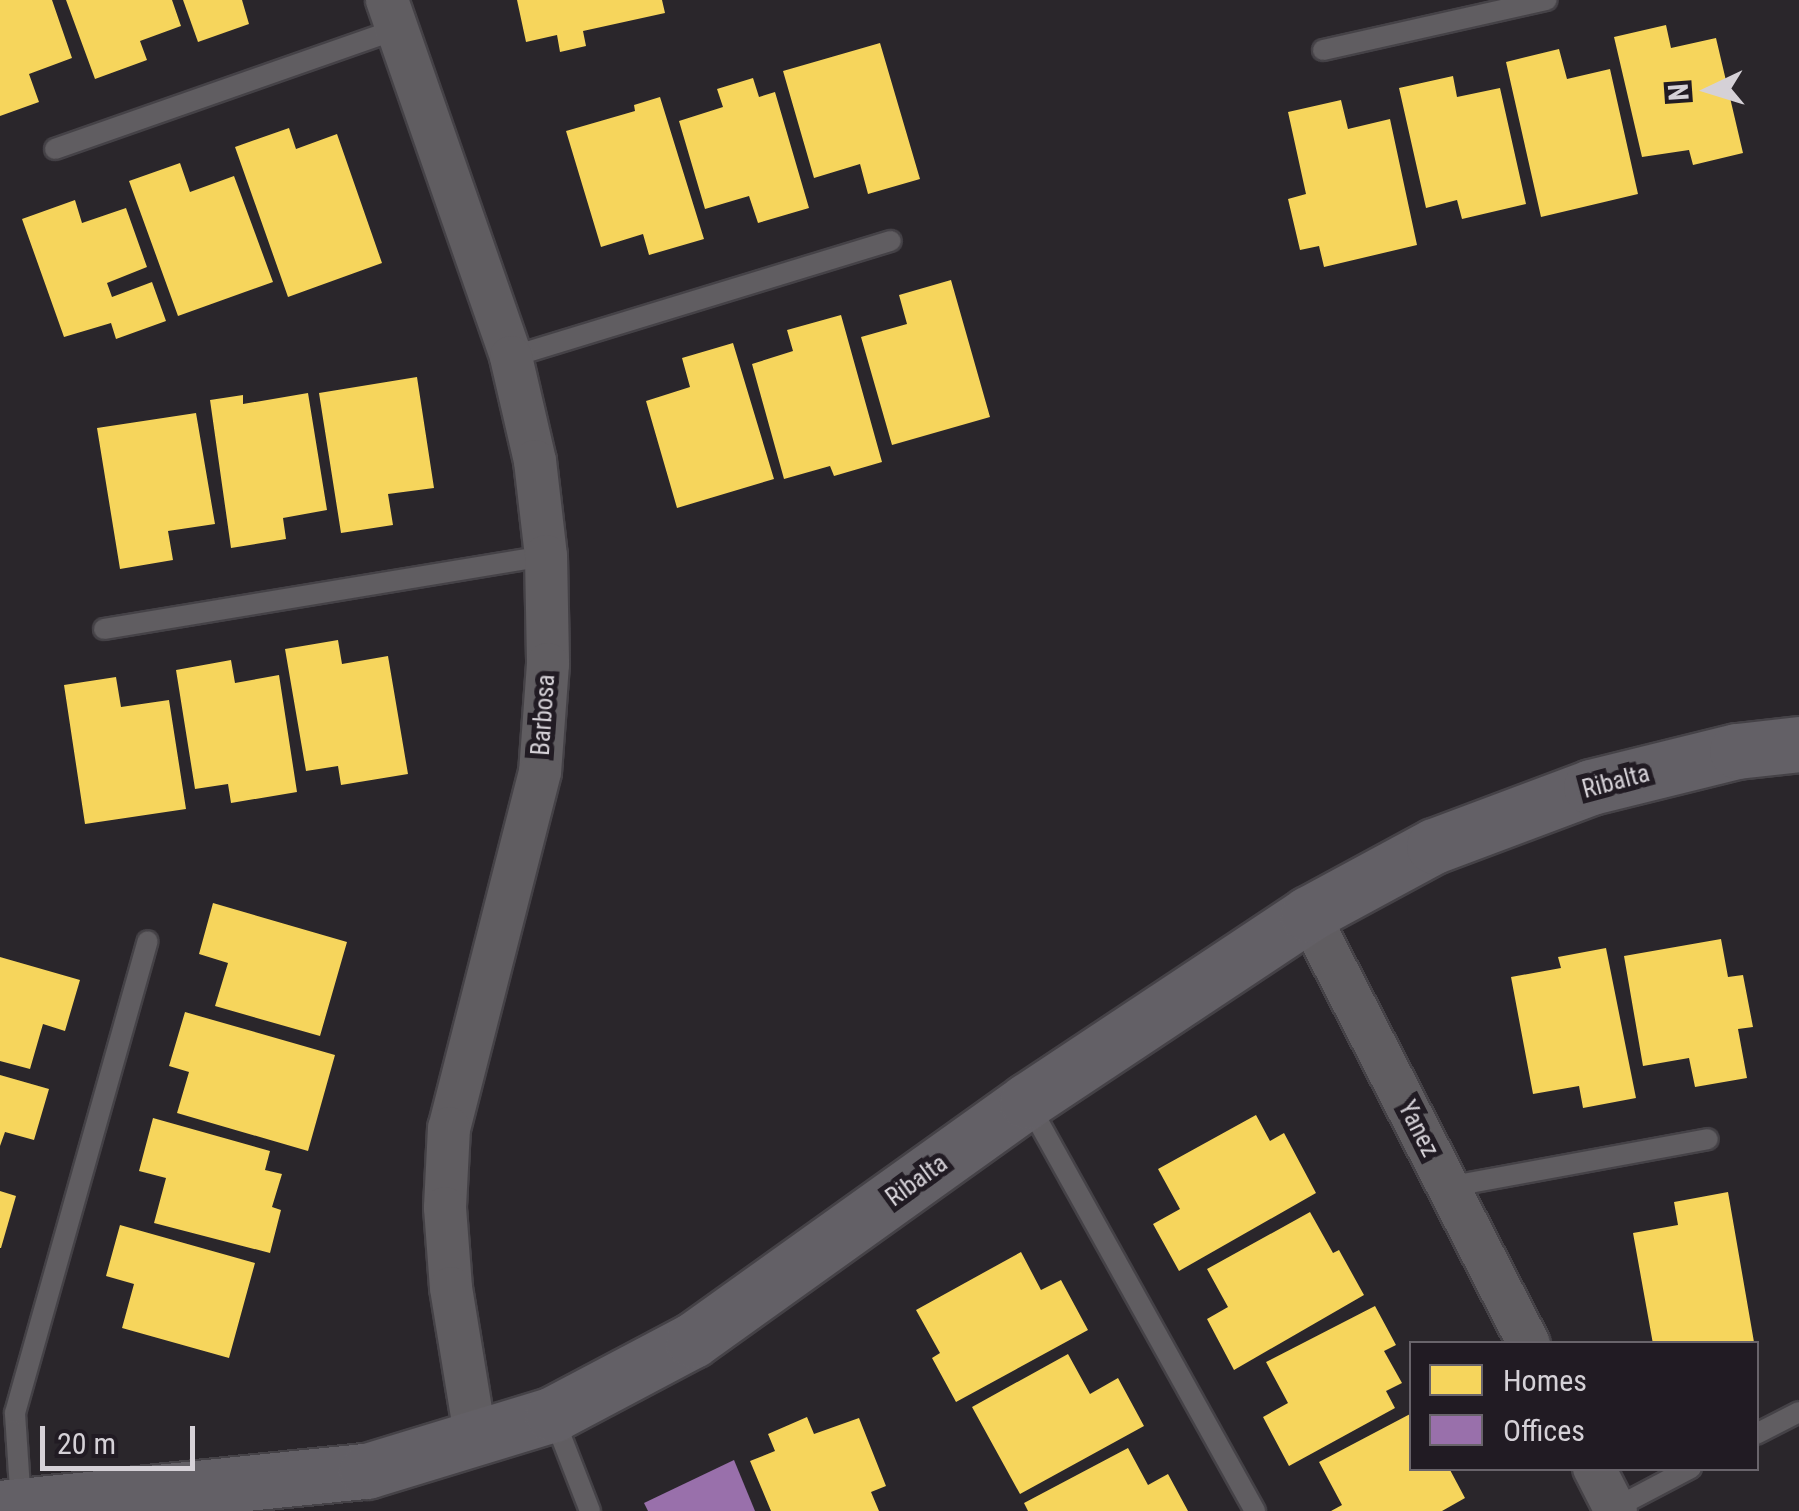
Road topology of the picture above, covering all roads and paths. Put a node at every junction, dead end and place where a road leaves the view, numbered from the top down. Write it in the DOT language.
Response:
graph roads {
  1 [pos="1546,0"];
  2 [pos="392,15"];
  3 [pos="1323,50"];
  4 [pos="56,149"];
  5 [pos="891,242"];
  6 [pos="511,357"];
  7 [pos="546,556"];
  8 [pos="104,629"];
  9 [pos="1799,744"];
  10 [pos="1308,914"];
  11 [pos="148,941"];
  12 [pos="1027,1101"];
  13 [pos="1708,1139"];
  14 [pos="1448,1187"];
  15 [pos="1527,1341"];
  16 [pos="1799,1412"];
  17 [pos="553,1414"];
  18 [pos="1759,1432"];
  19 [pos="476,1440"];
  20 [pos="1596,1471"];
  21 [pos="1686,1471"];
  22 [pos="10,1507"];
  23 [pos="1616,1510"];
  24 [pos="590,1511"];
  25 [pos="1254,1511"];
  1 -- 3 [label="lane"];
  2 -- 4 [label="lane"];
  2 -- 6 [label="street, Barbosa"];
  5 -- 6 [label="lane"];
  6 -- 7 [label="street, Barbosa"];
  7 -- 8 [label="lane"];
  7 -- 19 [label="street, Barbosa"];
  9 -- 10 [label="street, Ribalta"];
  10 -- 12 [label="street, Ribalta"];
  10 -- 14 [label="street, Yanez"];
  11 -- 22 [label="lane"];
  12 -- 17 [label="street, Ribalta"];
  12 -- 25 [label="lane"];
  13 -- 14 [label="lane"];
  14 -- 15 [label="street, Yanez"];
  16 -- 18 [label="lane"];
  17 -- 19 [label="street, Ribalta"];
  17 -- 24 [label="lane"];
  19 -- 22 [label="street, Ribalta"];
  20 -- 23 [label="street"];
  21 -- 23 [label="lane"];
}
